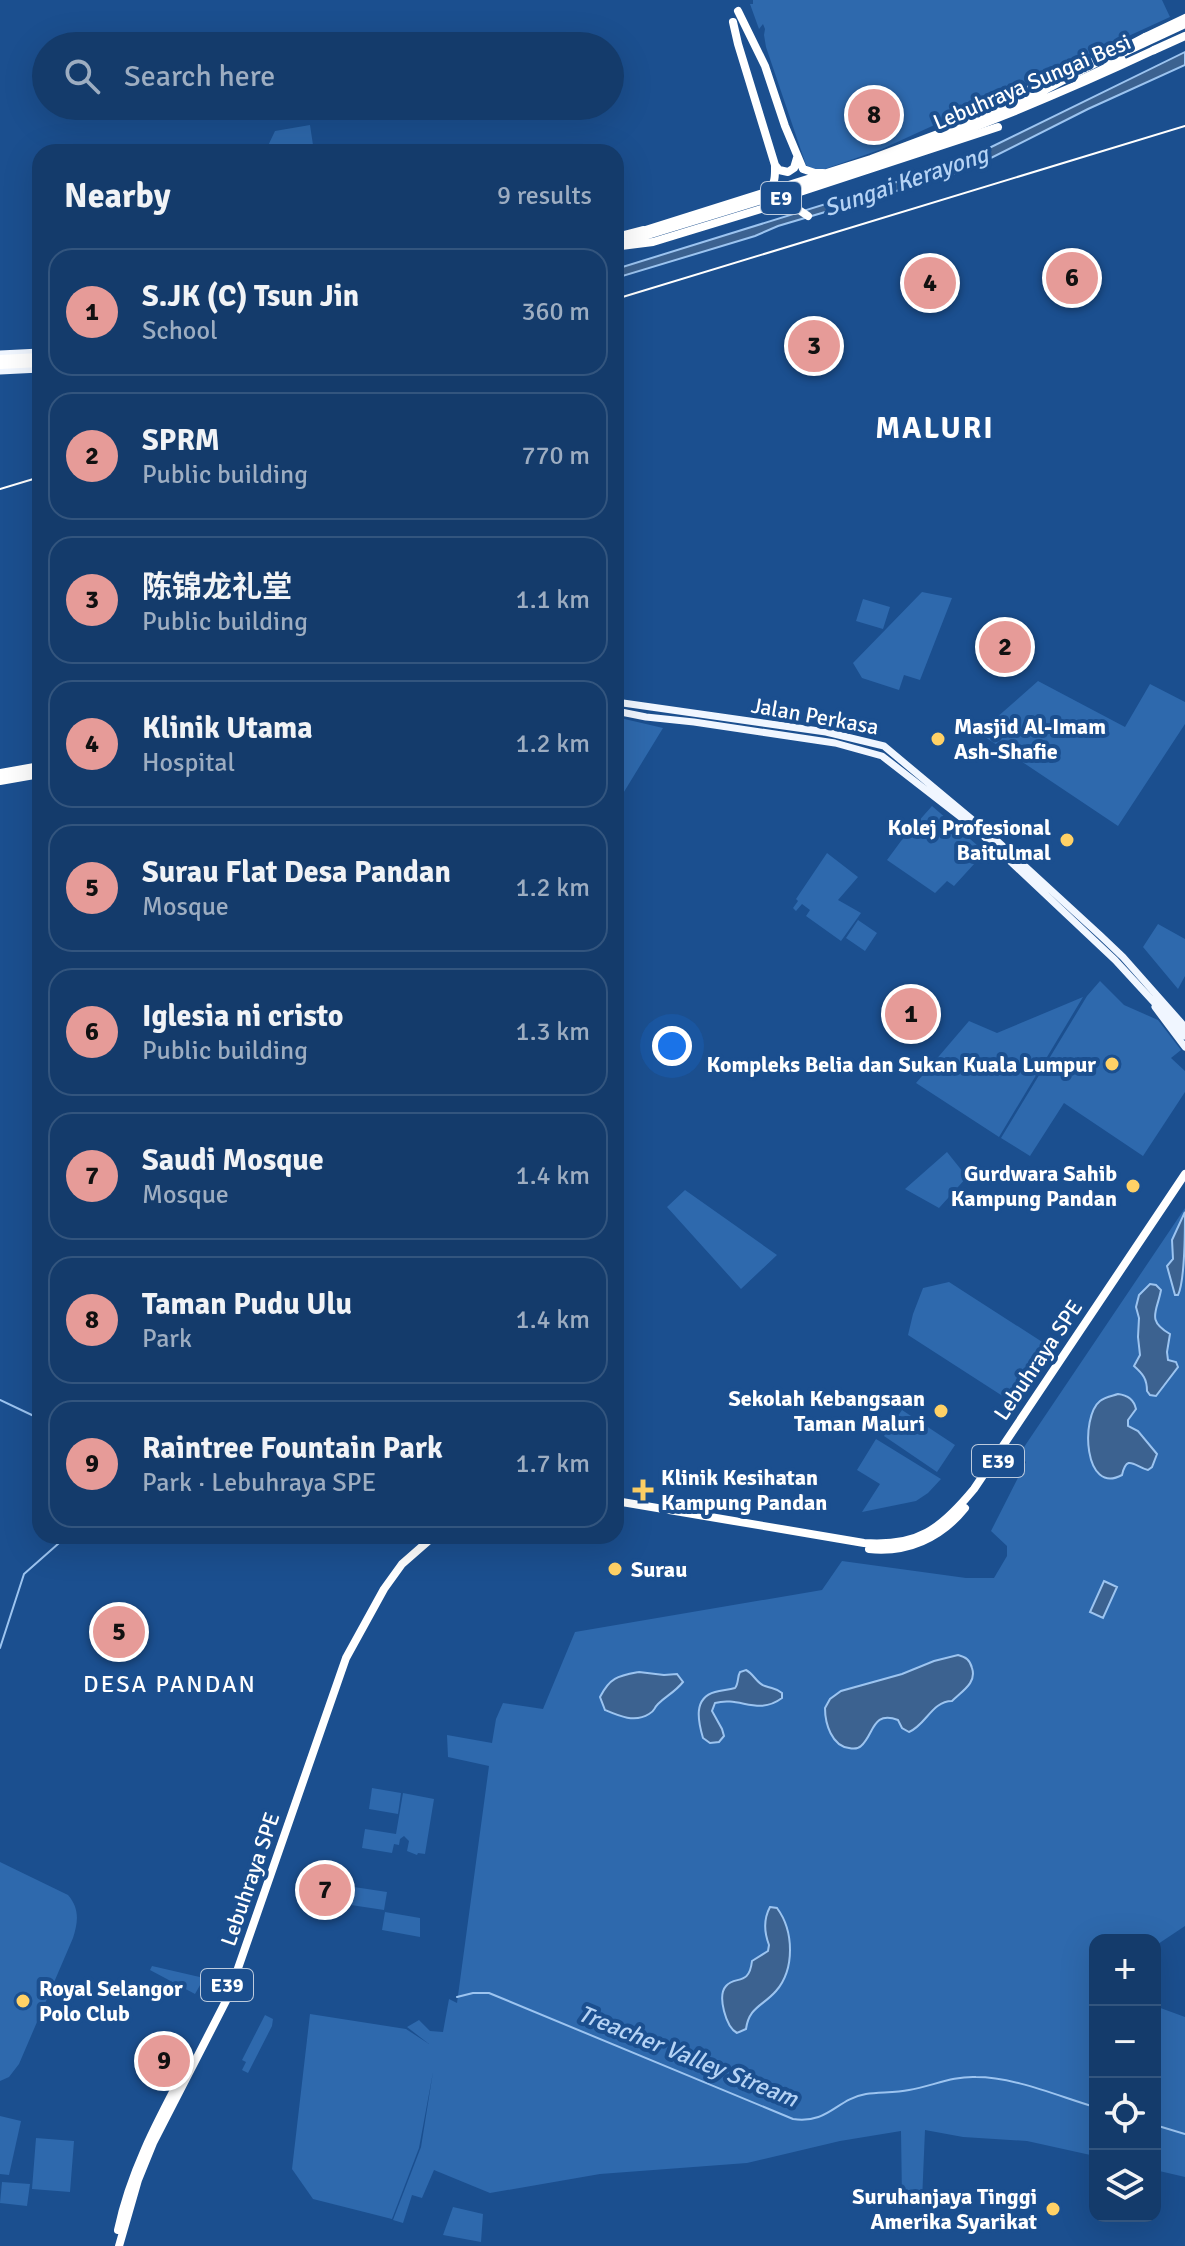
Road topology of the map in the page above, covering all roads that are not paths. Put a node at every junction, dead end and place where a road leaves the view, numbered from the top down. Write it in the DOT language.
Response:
graph roads {
  1 [pos="738,11"];
  2 [pos="1185,18"];
  3 [pos="733,22"];
  4 [pos="1185,30"];
  5 [pos="1137,43"];
  6 [pos="1122,57"];
  7 [pos="1002,106"];
  8 [pos="998,127"];
  9 [pos="946,144"];
  10 [pos="797,157"];
  11 [pos="775,165"];
  12 [pos="832,173"];
  13 [pos="765,193"];
  14 [pos="808,216"];
  15 [pos="624,240"];
  16 [pos="624,240"];
  17 [pos="624,241"];
  18 [pos="624,241"];
  19 [pos="624,243"];
  20 [pos="32,358"];
  21 [pos="1,362"];
  22 [pos="32,368"];
  23 [pos="624,703"];
  24 [pos="624,712"];
  25 [pos="864,741"];
  26 [pos="884,757"];
  27 [pos="32,767"];
  28 [pos="0,773"];
  29 [pos="32,775"];
  30 [pos="0,781"];
  31 [pos="1149,997"];
  32 [pos="1185,1027"];
  33 [pos="1185,1036"];
  34 [pos="1185,1047"];
  35 [pos="1185,1174"];
  36 [pos="1185,1182"];
  37 [pos="624,1504"];
  38 [pos="624,1504"];
  39 [pos="417,1544"];
  40 [pos="425,1544"];
  41 [pos="117,2246"];
  1 -- 10 [label="highway"];
  2 -- 15 [label="highway, Lebuhraya Sungai Besi / E9, bridge"];
  3 -- 11 [label="highway"];
  4 -- 6 [label="highway, E9, bridge"];
  4 -- 17 [label="highway, Lebuhraya Sungai Besi / E9, bridge"];
  5 -- 7 [label="highway"];
  6 -- 7 [label="highway, E9"];
  6 -- 9 [label="highway, E9"];
  7 -- 12 [label="highway, E9"];
  8 -- 9 [label="highway"];
  9 -- 18 [label="highway, E9"];
  10 -- 11 [label="highway"];
  10 -- 12 [label="highway"];
  11 -- 13 [label="highway"];
  12 -- 13 [label="highway, E9"];
  13 -- 16 [label="highway, E9"];
  14 -- 19 [label="highway"];
  20 -- 21 [label="highway"];
  21 -- 22 [label="main road"];
  23 -- 25 [label="main road, Jalan Perkasa"];
  24 -- 26 [label="main road, Jalan Perkasa"];
  25 -- 26 [label="main road"];
  25 -- 32 [label="main road, Jalan Perkasa"];
  26 -- 31 [label="main road, Jalan Perkasa"];
  27 -- 28 [label="highway"];
  29 -- 30 [label="highway"];
  31 -- 33 [label="main road, Jalan Perkasa"];
  31 -- 34 [label="main road"];
  35 -- 37 [label="highway, Lebuhraya SPE / E39"];
  36 -- 38 [label="highway, Lebuhraya SPE / E39"];
  39 -- 41 [label="highway, Lebuhraya SPE / E39"];
  40 -- 41 [label="highway, Lebuhraya SPE / E39"];
}
